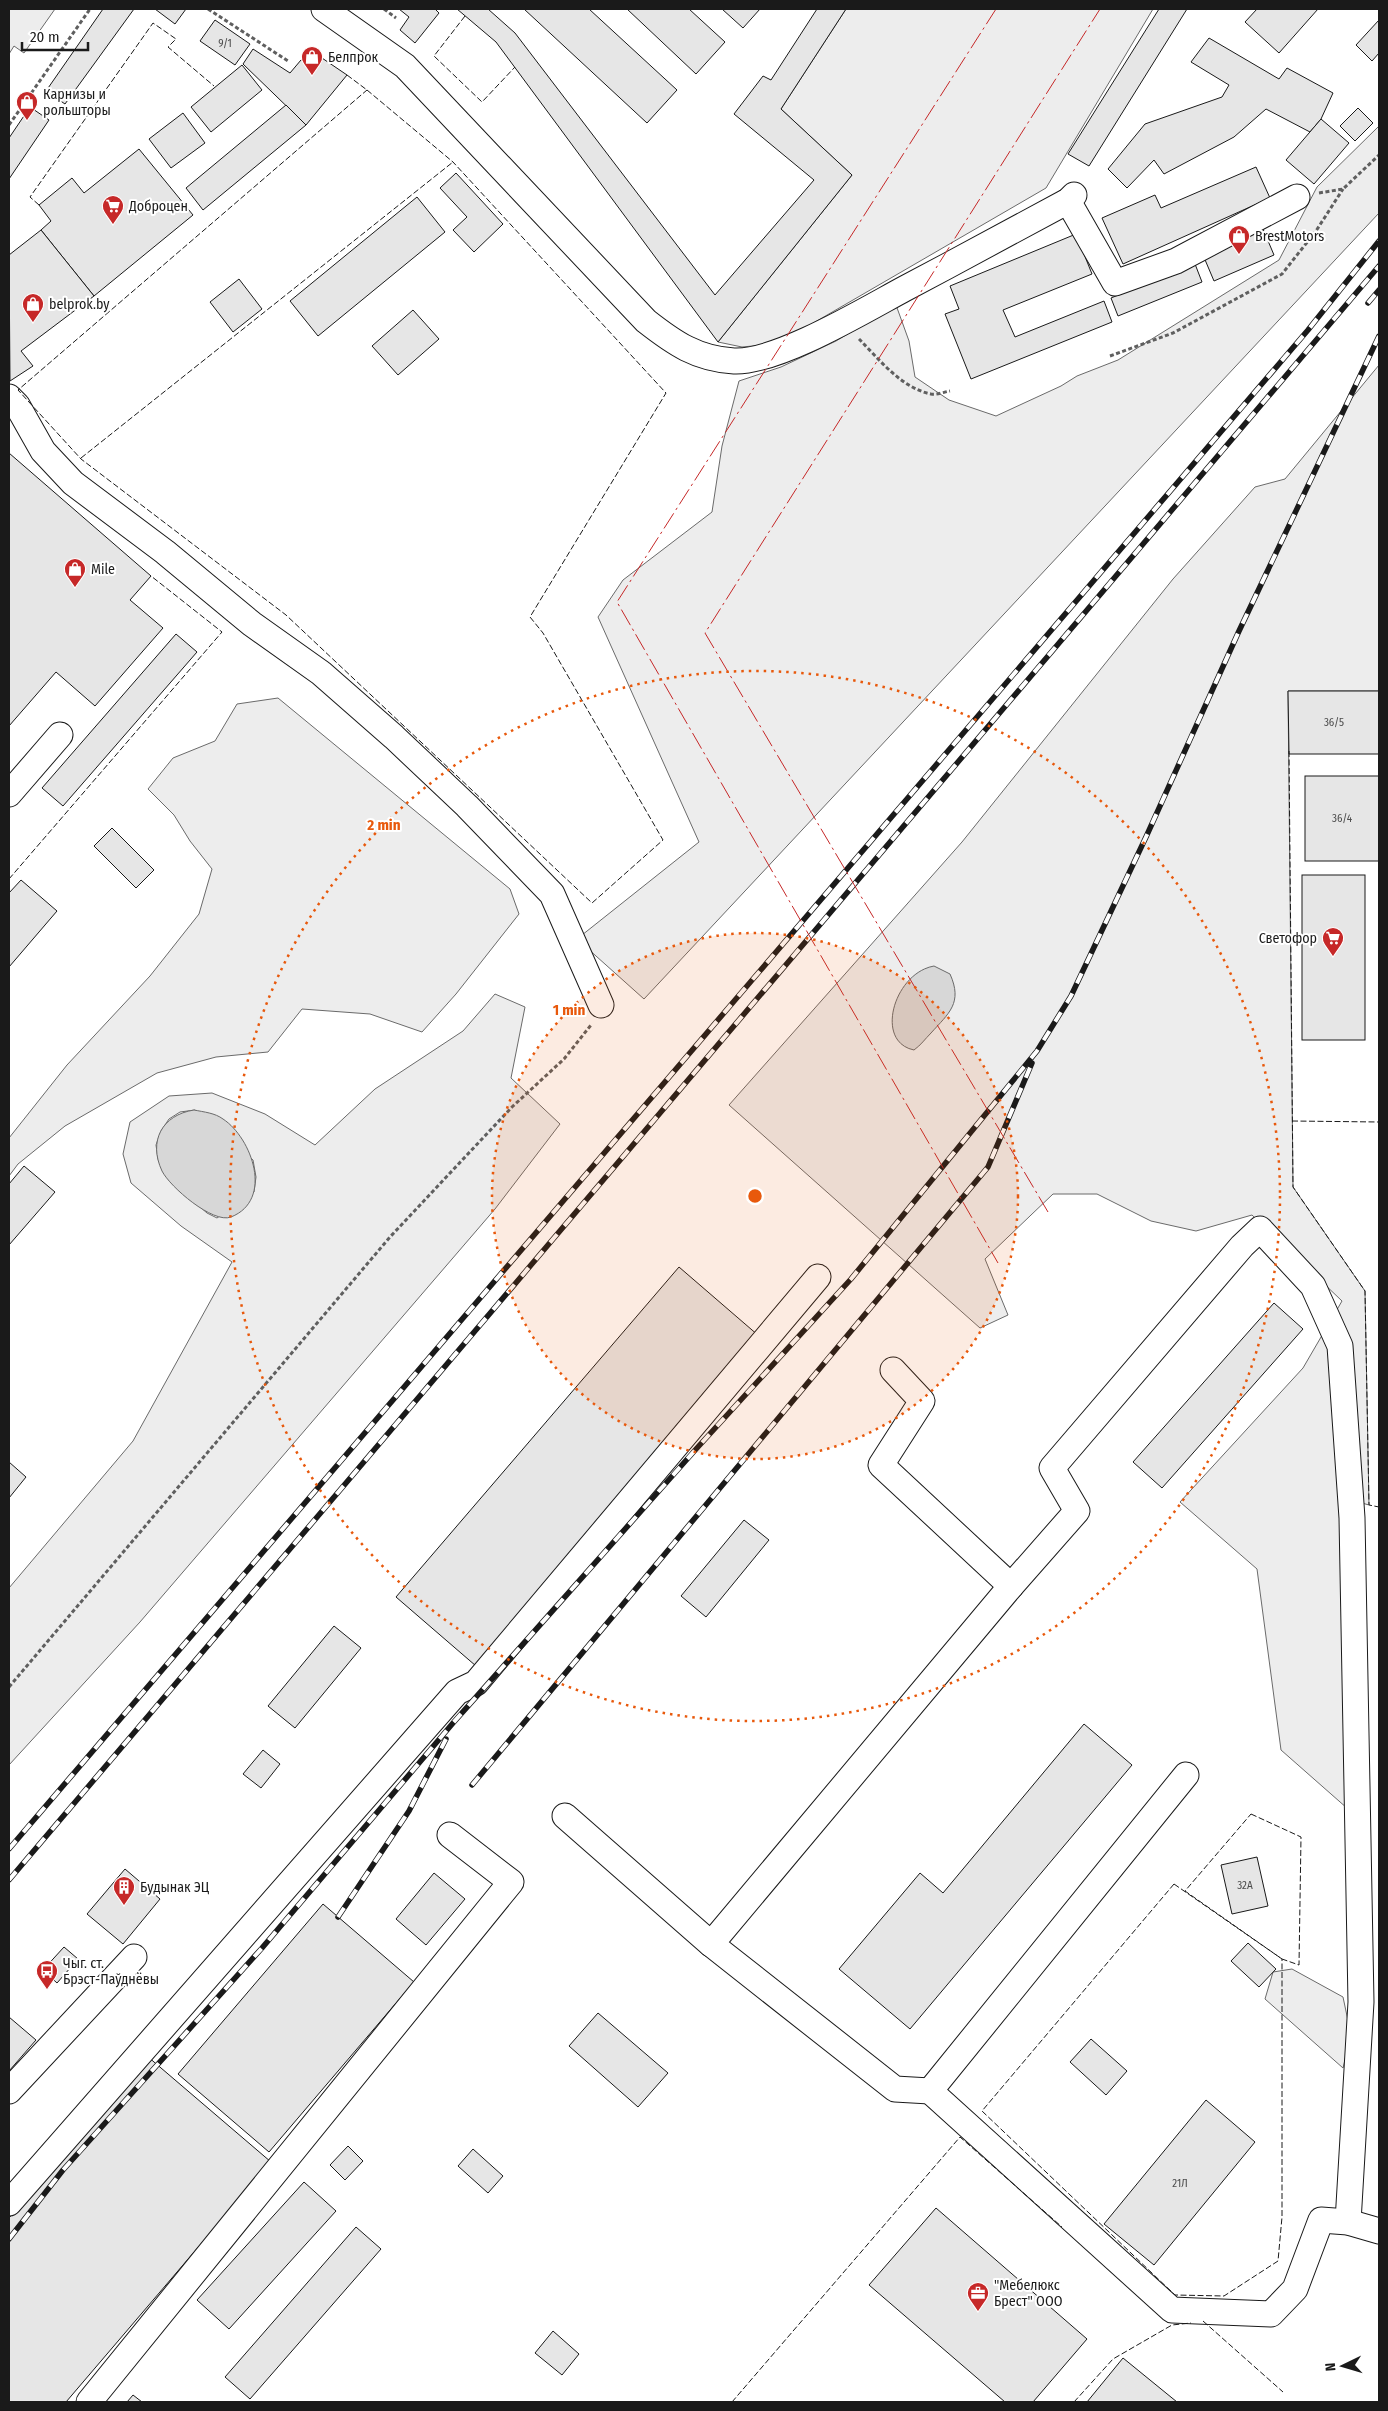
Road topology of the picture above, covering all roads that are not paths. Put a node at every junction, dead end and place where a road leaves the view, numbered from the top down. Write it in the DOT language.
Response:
graph roads {
  1 [pos="324,9"];
  2 [pos="1297,197"];
  3 [pos="9,397"];
  4 [pos="60,735"];
  5 [pos="9,794"];
  6 [pos="601,1005"];
  7 [pos="818,1277"];
  8 [pos="893,1370"];
  9 [pos="1011,1586"];
  10 [pos="1186,1776"];
  11 [pos="565,1816"];
  12 [pos="450,1835"];
  13 [pos="711,1944"];
  14 [pos="134,1957"];
  15 [pos="9,2091"];
  16 [pos="930,2091"];
  17 [pos="9,2202"];
  18 [pos="1348,2222"];
  19 [pos="1379,2231"];
  20 [pos="90,2402"];
  1 -- 2 [label="street"];
  3 -- 6 [label="street"];
  4 -- 5 [label="street"];
  7 -- 17 [label="street"];
  8 -- 9 [label="street"];
  9 -- 13 [label="street"];
  9 -- 18 [label="street"];
  10 -- 16 [label="street"];
  11 -- 13 [label="street"];
  12 -- 20 [label="street"];
  13 -- 16 [label="street"];
  14 -- 15 [label="street"];
  16 -- 18 [label="street"];
  18 -- 19 [label="street"];
}
